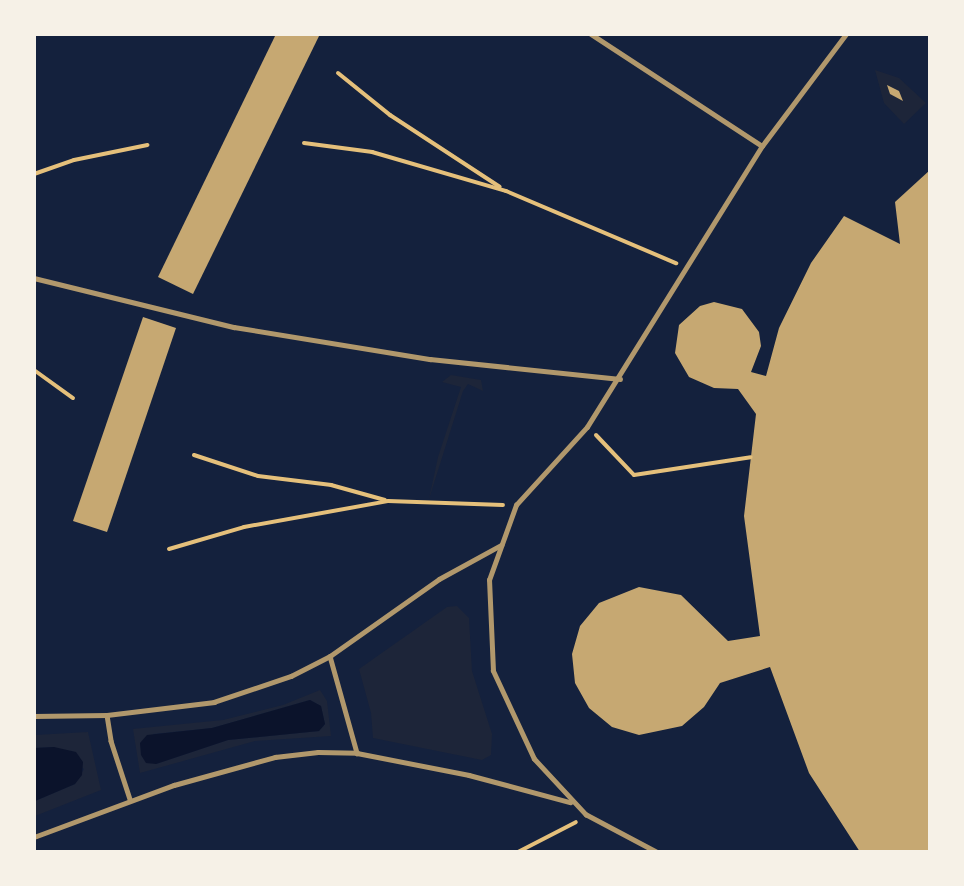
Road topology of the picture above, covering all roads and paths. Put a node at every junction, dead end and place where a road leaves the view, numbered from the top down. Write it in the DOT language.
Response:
graph roads {
  1 [pos="591,34"];
  2 [pos="846,34"];
  3 [pos="338,73"];
  4 [pos="304,143"];
  5 [pos="147,145"];
  6 [pos="762,146"];
  7 [pos="34,174"];
  8 [pos="506,191"];
  9 [pos="685,267"];
  10 [pos="34,278"];
  11 [pos="34,370"];
  12 [pos="620,379"];
  13 [pos="73,398"];
  14 [pos="587,427"];
  15 [pos="194,455"];
  16 [pos="751,457"];
  17 [pos="388,501"];
  18 [pos="516,505"];
  19 [pos="501,545"];
  20 [pos="169,549"];
  21 [pos="330,656"];
  22 [pos="107,715"];
  23 [pos="34,716"];
  24 [pos="357,753"];
  25 [pos="130,799"];
  26 [pos="570,802"];
  27 [pos="586,814"];
  28 [pos="34,837"];
  29 [pos="518,852"];
  30 [pos="656,852"];
  1 -- 6 [label="lane"];
  2 -- 6 [label="lane"];
  3 -- 8 [label="path"];
  4 -- 8 [label="path"];
  5 -- 7 [label="path"];
  6 -- 9 [label="lane"];
  8 -- 9 [label="path"];
  9 -- 12 [label="lane"];
  10 -- 12 [label="lane"];
  11 -- 13 [label="path"];
  12 -- 14 [label="lane"];
  14 -- 16 [label="path"];
  14 -- 18 [label="lane"];
  15 -- 17 [label="path"];
  17 -- 18 [label="path"];
  17 -- 20 [label="path"];
  18 -- 19 [label="lane"];
  19 -- 21 [label="lane"];
  19 -- 26 [label="lane"];
  21 -- 22 [label="lane"];
  21 -- 24 [label="lane"];
  22 -- 23 [label="lane"];
  22 -- 25 [label="lane"];
  24 -- 25 [label="lane"];
  24 -- 26 [label="lane"];
  25 -- 28 [label="lane"];
  26 -- 27 [label="lane"];
  27 -- 29 [label="path"];
  27 -- 30 [label="lane"];
}
